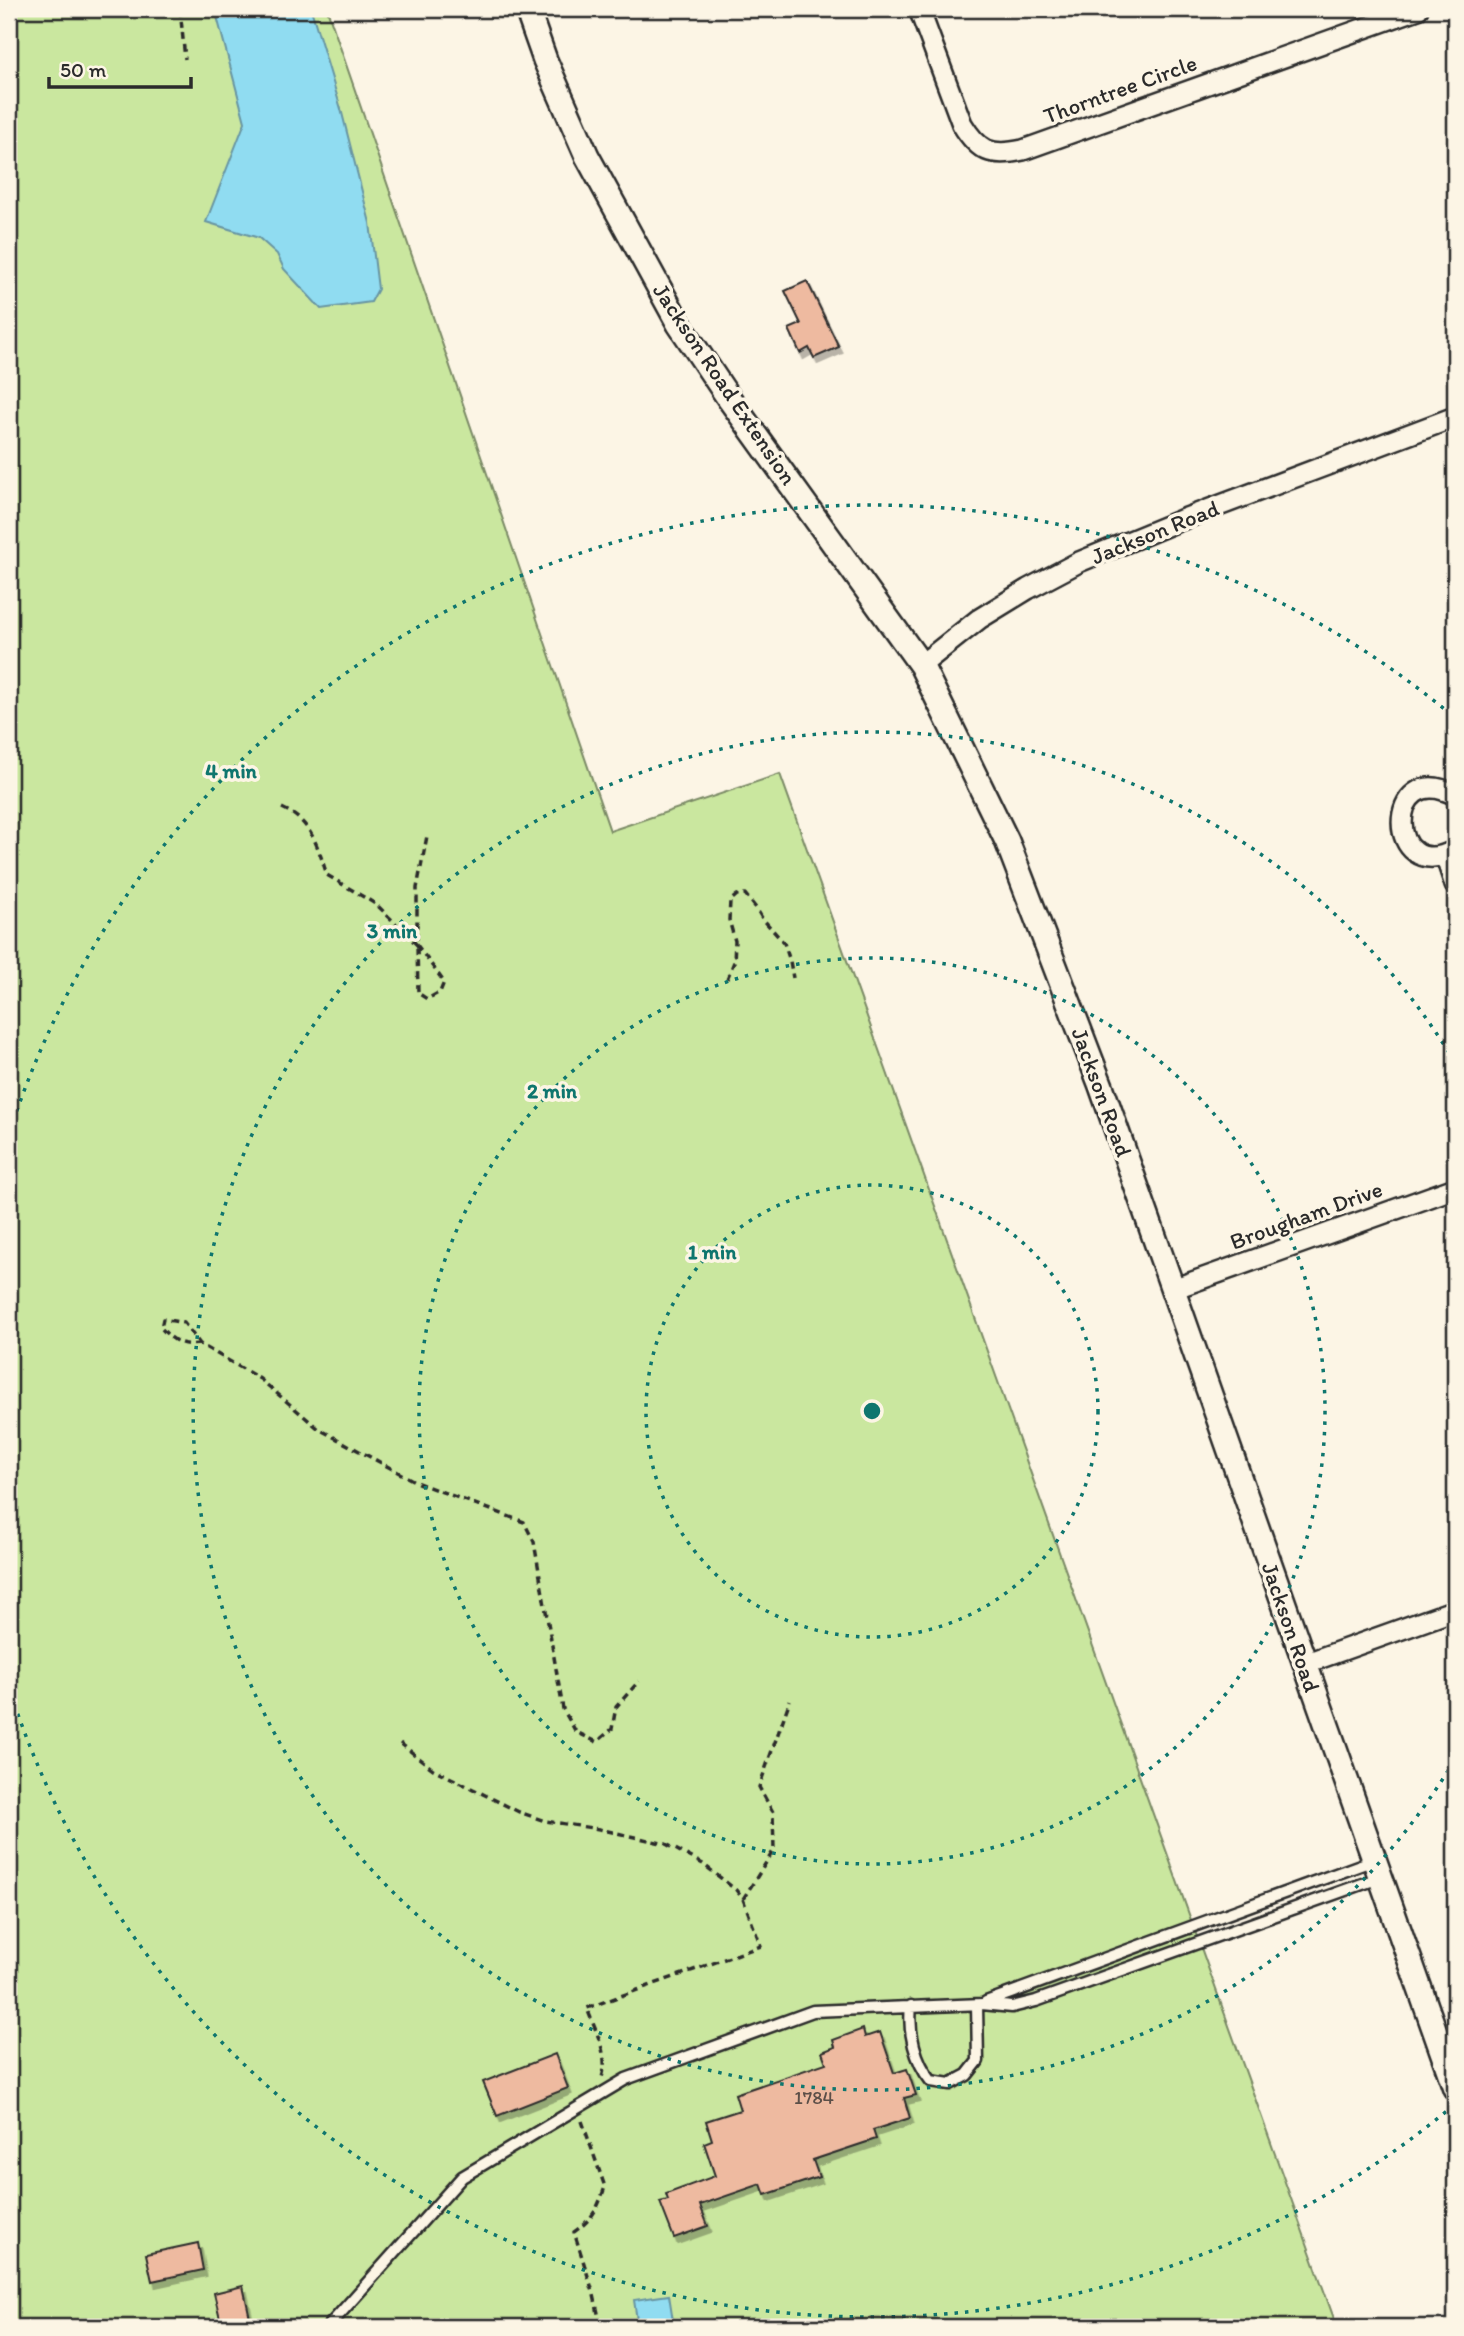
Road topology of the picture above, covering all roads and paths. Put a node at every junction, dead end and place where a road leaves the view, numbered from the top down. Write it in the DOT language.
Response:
graph roads {
  1 [pos="180,9"];
  2 [pos="527,9"];
  3 [pos="919,9"];
  4 [pos="1419,9"];
  5 [pos="185,59"];
  6 [pos="1455,417"];
  7 [pos="921,665"];
  8 [pos="1455,795"];
  9 [pos="282,808"];
  10 [pos="427,836"];
  11 [pos="1450,853"];
  12 [pos="1455,885"];
  13 [pos="417,945"];
  14 [pos="793,978"];
  15 [pos="727,979"];
  16 [pos="1455,1188"];
  17 [pos="1173,1289"];
  18 [pos="200,1344"];
  19 [pos="1455,1610"];
  20 [pos="1304,1664"];
  21 [pos="639,1681"];
  22 [pos="790,1700"];
  23 [pos="400,1743"];
  24 [pos="1377,1869"];
  25 [pos="743,1899"];
  26 [pos="980,2004"];
  27 [pos="911,2006"];
  28 [pos="1451,2062"];
  29 [pos="599,2083"];
  30 [pos="1455,2088"];
  31 [pos="582,2120"];
  32 [pos="328,2327"];
  33 [pos="601,2327"];
  1 -- 5 [label="path"];
  2 -- 7 [label="street, Jackson Road Extension"];
  3 -- 4 [label="street, Thorntree Circle"];
  6 -- 7 [label="street, Jackson Road"];
  7 -- 17 [label="street, Jackson Road"];
  8 -- 11 [label="street"];
  9 -- 13 [label="path"];
  10 -- 13 [label="path"];
  11 -- 12 [label="street"];
  13 -- 13 [label="path"];
  14 -- 15 [label="path"];
  16 -- 17 [label="street, Brougham Drive"];
  17 -- 20 [label="street, Jackson Road"];
  18 -- 18 [label="path"];
  18 -- 21 [label="path"];
  19 -- 20 [label="street"];
  20 -- 24 [label="street, Jackson Road"];
  22 -- 25 [label="path"];
  23 -- 25 [label="path"];
  24 -- 26 [label="lane"];
  24 -- 26 [label="lane"];
  24 -- 28 [label="street, Jackson Road"];
  25 -- 29 [label="path"];
  26 -- 27 [label="lane"];
  26 -- 27 [label="lane"];
  27 -- 32 [label="lane"];
  28 -- 30 [label="street, Jackson Road"];
  31 -- 33 [label="path"];
}
